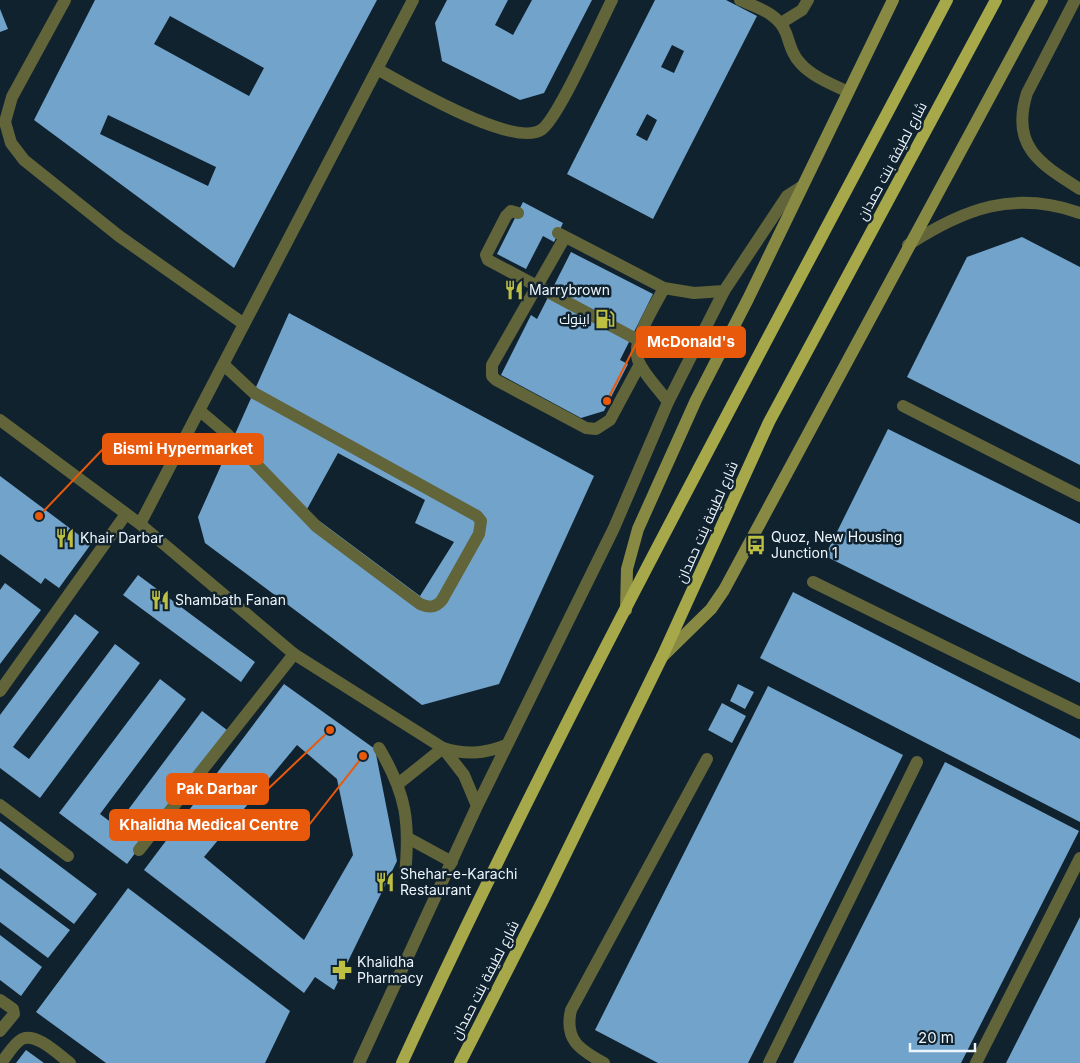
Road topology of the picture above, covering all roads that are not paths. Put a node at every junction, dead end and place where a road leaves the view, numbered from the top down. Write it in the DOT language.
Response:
graph roads {
  1 [pos="65,0"];
  2 [pos="413,0"];
  3 [pos="612,0"];
  4 [pos="740,0"];
  5 [pos="808,0"];
  6 [pos="893,0"];
  7 [pos="947,0"];
  8 [pos="996,0"];
  9 [pos="1042,0"];
  10 [pos="1075,0"];
  11 [pos="781,23"];
  12 [pos="377,69"];
  13 [pos="848,92"];
  14 [pos="3,120"];
  15 [pos="802,187"];
  16 [pos="1080,189"];
  17 [pos="518,213"];
  18 [pos="1080,213"];
  19 [pos="908,245"];
  20 [pos="537,286"];
  21 [pos="664,288"];
  22 [pos="724,291"];
  23 [pos="244,324"];
  24 [pos="638,340"];
  25 [pos="640,364"];
  26 [pos="224,365"];
  27 [pos="668,402"];
  28 [pos="903,406"];
  29 [pos="200,411"];
  30 [pos="0,420"];
  31 [pos="1080,496"];
  32 [pos="126,514"];
  33 [pos="140,524"];
  34 [pos="813,582"];
  35 [pos="626,610"];
  36 [pos="294,654"];
  37 [pos="662,657"];
  38 [pos="0,691"];
  39 [pos="1080,713"];
  40 [pos="506,745"];
  41 [pos="379,748"];
  42 [pos="443,748"];
  43 [pos="707,759"];
  44 [pos="917,762"];
  45 [pos="398,784"];
  46 [pos="0,805"];
  47 [pos="477,806"];
  48 [pos="408,838"];
  49 [pos="139,850"];
  50 [pos="68,856"];
  51 [pos="1080,858"];
  52 [pos="452,862"];
  53 [pos="405,876"];
  54 [pos="0,1000"];
  55 [pos="0,1031"];
  56 [pos="1,1063"];
  57 [pos="70,1063"];
  58 [pos="359,1063"];
  59 [pos="402,1063"];
  60 [pos="460,1063"];
  61 [pos="604,1063"];
  62 [pos="768,1063"];
  63 [pos="976,1063"];
  1 -- 14 [label="street"];
  2 -- 12 [label="street"];
  3 -- 12 [label="street"];
  4 -- 11 [label="street"];
  5 -- 11 [label="street"];
  6 -- 13 [label="street, شارع لطيفة بنت حمدان"];
  7 -- 35 [label="main road, شارع لطيفة بنت حمدان"];
  8 -- 37 [label="main road, شارع لطيفة بنت حمدان"];
  9 -- 19 [label="street"];
  10 -- 16 [label="street"];
  11 -- 13 [label="street"];
  12 -- 23 [label="street"];
  13 -- 15 [label="street, شارع لطيفة بنت حمدان"];
  14 -- 23 [label="street"];
  15 -- 22 [label="street"];
  15 -- 35 [label="street, شارع لطيفة بنت حمدان"];
  17 -- 20 [label="street"];
  18 -- 19 [label="street"];
  19 -- 37 [label="street"];
  20 -- 21 [label="street"];
  20 -- 24 [label="street"];
  20 -- 25 [label="street"];
  21 -- 22 [label="street"];
  21 -- 24 [label="street"];
  22 -- 27 [label="street"];
  23 -- 26 [label="street"];
  24 -- 25 [label="street"];
  25 -- 27 [label="street"];
  26 -- 29 [label="street"];
  26 -- 29 [label="street"];
  27 -- 40 [label="street"];
  28 -- 31 [label="street"];
  29 -- 33 [label="street"];
  30 -- 32 [label="street"];
  32 -- 33 [label="street"];
  32 -- 38 [label="street"];
  33 -- 36 [label="street"];
  34 -- 39 [label="street"];
  35 -- 59 [label="main road, شارع لطيفة بنت حمدان"];
  36 -- 42 [label="street"];
  36 -- 49 [label="street"];
  37 -- 60 [label="main road, شارع لطيفة بنت حمدان"];
  40 -- 42 [label="street"];
  40 -- 47 [label="street"];
  41 -- 45 [label="street"];
  42 -- 45 [label="street"];
  42 -- 47 [label="street"];
  43 -- 61 [label="street"];
  44 -- 62 [label="street"];
  45 -- 48 [label="street"];
  46 -- 50 [label="street"];
  47 -- 52 [label="street"];
  48 -- 52 [label="street"];
  48 -- 53 [label="street"];
  51 -- 63 [label="street"];
  52 -- 58 [label="street"];
  54 -- 55 [label="street"];
  56 -- 57 [label="street"];
}
